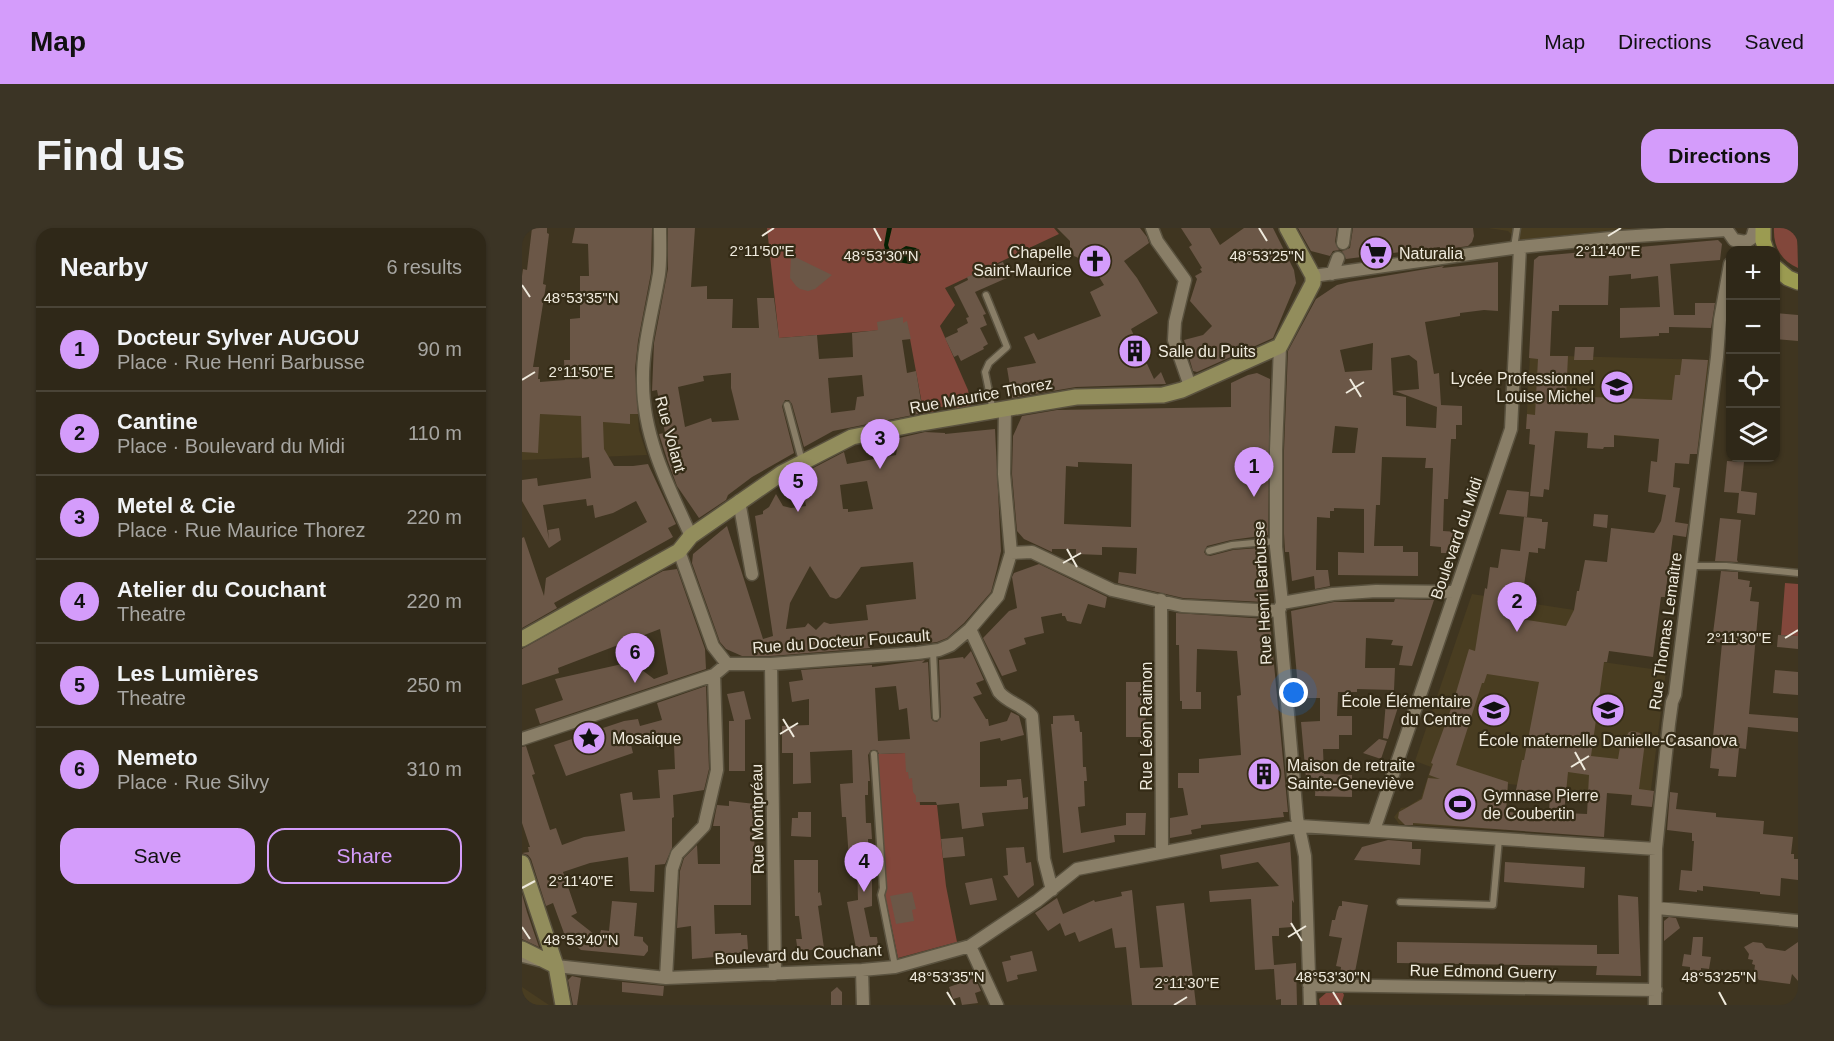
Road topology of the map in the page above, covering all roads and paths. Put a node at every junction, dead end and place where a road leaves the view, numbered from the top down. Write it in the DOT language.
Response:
graph roads {
  1 [pos="660,228"];
  2 [pos="1152,228"];
  3 [pos="1287,228"];
  4 [pos="1345,228"];
  5 [pos="1517,228"];
  6 [pos="1755,228"];
  7 [pos="1763,228"];
  8 [pos="1343,243"];
  9 [pos="1748,246"];
  10 [pos="1765,246"];
  11 [pos="1517,248"];
  12 [pos="1338,258"];
  13 [pos="1780,271"];
  14 [pos="1332,274"];
  15 [pos="1313,276"];
  16 [pos="1798,282"];
  17 [pos="1726,290"];
  18 [pos="986,295"];
  19 [pos="1280,346"];
  20 [pos="1190,386"];
  21 [pos="787,405"];
  22 [pos="999,410"];
  23 [pos="802,462"];
  24 [pos="739,501"];
  25 [pos="692,536"];
  26 [pos="1276,541"];
  27 [pos="679,551"];
  28 [pos="1209,551"];
  29 [pos="1011,553"];
  30 [pos="1691,566"];
  31 [pos="1798,573"];
  32 [pos="752,574"];
  33 [pos="1455,592"];
  34 [pos="1161,600"];
  35 [pos="1280,607"];
  36 [pos="970,629"];
  37 [pos="522,639"];
  38 [pos="933,651"];
  39 [pos="727,664"];
  40 [pos="771,664"];
  41 [pos="714,675"];
  42 [pos="936,717"];
  43 [pos="522,739"];
  44 [pos="874,754"];
  45 [pos="1300,826"];
  46 [pos="1374,830"];
  47 [pos="1499,839"];
  48 [pos="1656,849"];
  49 [pos="1162,852"];
  50 [pos="522,863"];
  51 [pos="1052,890"];
  52 [pos="1400,902"];
  53 [pos="1657,908"];
  54 [pos="1798,921"];
  55 [pos="970,946"];
  56 [pos="522,949"];
  57 [pos="522,959"];
  58 [pos="556,966"];
  59 [pos="895,967"];
  60 [pos="862,970"];
  61 [pos="774,974"];
  62 [pos="666,978"];
  63 [pos="1309,985"];
  64 [pos="1656,990"];
  65 [pos="563,1005"];
  66 [pos="863,1005"];
  67 [pos="997,1005"];
  68 [pos="1310,1005"];
  69 [pos="1655,1005"];
  1 -- 25 [label="street, Rue Volant"];
  2 -- 20 [label="street"];
  3 -- 15 [label="street"];
  4 -- 8 [label="street"];
  5 -- 11 [label="lane"];
  6 -- 9 [label="street"];
  7 -- 10 [label="main road"];
  9 -- 11 [label="street"];
  11 -- 14 [label="street"];
  11 -- 33 [label="street, Boulevard du Midi"];
  12 -- 14 [label="street"];
  13 -- 16 [label="main road"];
  14 -- 15 [label="street"];
  15 -- 19 [label="street, Rue Henri Barbusse"];
  17 -- 30 [label="street, Rue Thomas Lemaître"];
  18 -- 22 [label="lane"];
  19 -- 20 [label="street, Rue Maurice Thorez"];
  19 -- 26 [label="street, Rue Henri Barbusse"];
  20 -- 22 [label="street, Rue Maurice Thorez"];
  21 -- 23 [label="lane"];
  22 -- 23 [label="street, Rue Maurice Thorez"];
  22 -- 29 [label="street, Rue du Docteur Foucault"];
  23 -- 24 [label="street, Rue Maurice Thorez"];
  24 -- 25 [label="street, Rue Maurice Thorez"];
  24 -- 32 [label="street"];
  25 -- 27 [label="street, Rue Maurice Thorez"];
  26 -- 28 [label="lane"];
  26 -- 35 [label="street, Rue Henri Barbusse"];
  27 -- 37 [label="street, Rue Maurice Thorez"];
  27 -- 39 [label="street"];
  29 -- 34 [label="street"];
  29 -- 36 [label="street, Rue du Docteur Foucault"];
  30 -- 31 [label="lane"];
  30 -- 48 [label="street, Rue Thomas Lemaître"];
  33 -- 35 [label="street"];
  33 -- 46 [label="street, Boulevard du Midi"];
  34 -- 35 [label="street"];
  34 -- 49 [label="street, Rue Léon Raimon"];
  35 -- 45 [label="street, Rue Henri Barbusse"];
  36 -- 38 [label="street, Rue du Docteur Foucault"];
  36 -- 51 [label="street"];
  38 -- 40 [label="street, Rue du Docteur Foucault"];
  38 -- 42 [label="lane"];
  39 -- 40 [label="street, Rue du Docteur Foucault"];
  39 -- 41 [label="street"];
  40 -- 61 [label="street, Rue Montpréau"];
  41 -- 43 [label="street"];
  41 -- 62 [label="street"];
  44 -- 59 [label="lane"];
  45 -- 46 [label="street, Boulevard du Couchant"];
  45 -- 49 [label="street, Boulevard du Couchant"];
  45 -- 63 [label="street, Rue Henri Barbusse"];
  46 -- 47 [label="street, Boulevard du Couchant"];
  47 -- 48 [label="street, Boulevard du Couchant"];
  47 -- 52 [label="lane"];
  48 -- 53 [label="street, Rue Thomas Lemaître"];
  49 -- 51 [label="street, Boulevard du Couchant"];
  50 -- 58 [label="street"];
  51 -- 55 [label="street, Boulevard du Couchant"];
  53 -- 54 [label="street"];
  53 -- 64 [label="street, Rue Thomas Lemaître"];
  55 -- 59 [label="street, Boulevard du Couchant"];
  55 -- 67 [label="street"];
  56 -- 58 [label="street, Boulevard du Couchant"];
  57 -- 58 [label="lane"];
  58 -- 62 [label="street, Boulevard du Couchant"];
  58 -- 65 [label="street"];
  59 -- 60 [label="street, Boulevard du Couchant"];
  60 -- 61 [label="street, Boulevard du Couchant"];
  60 -- 66 [label="street"];
  61 -- 62 [label="street, Boulevard du Couchant"];
  63 -- 64 [label="street, Rue Edmond Guerry"];
  63 -- 68 [label="street, Rue Henri Barbusse"];
  64 -- 69 [label="street, Rue Thomas Lemaître"];
}
